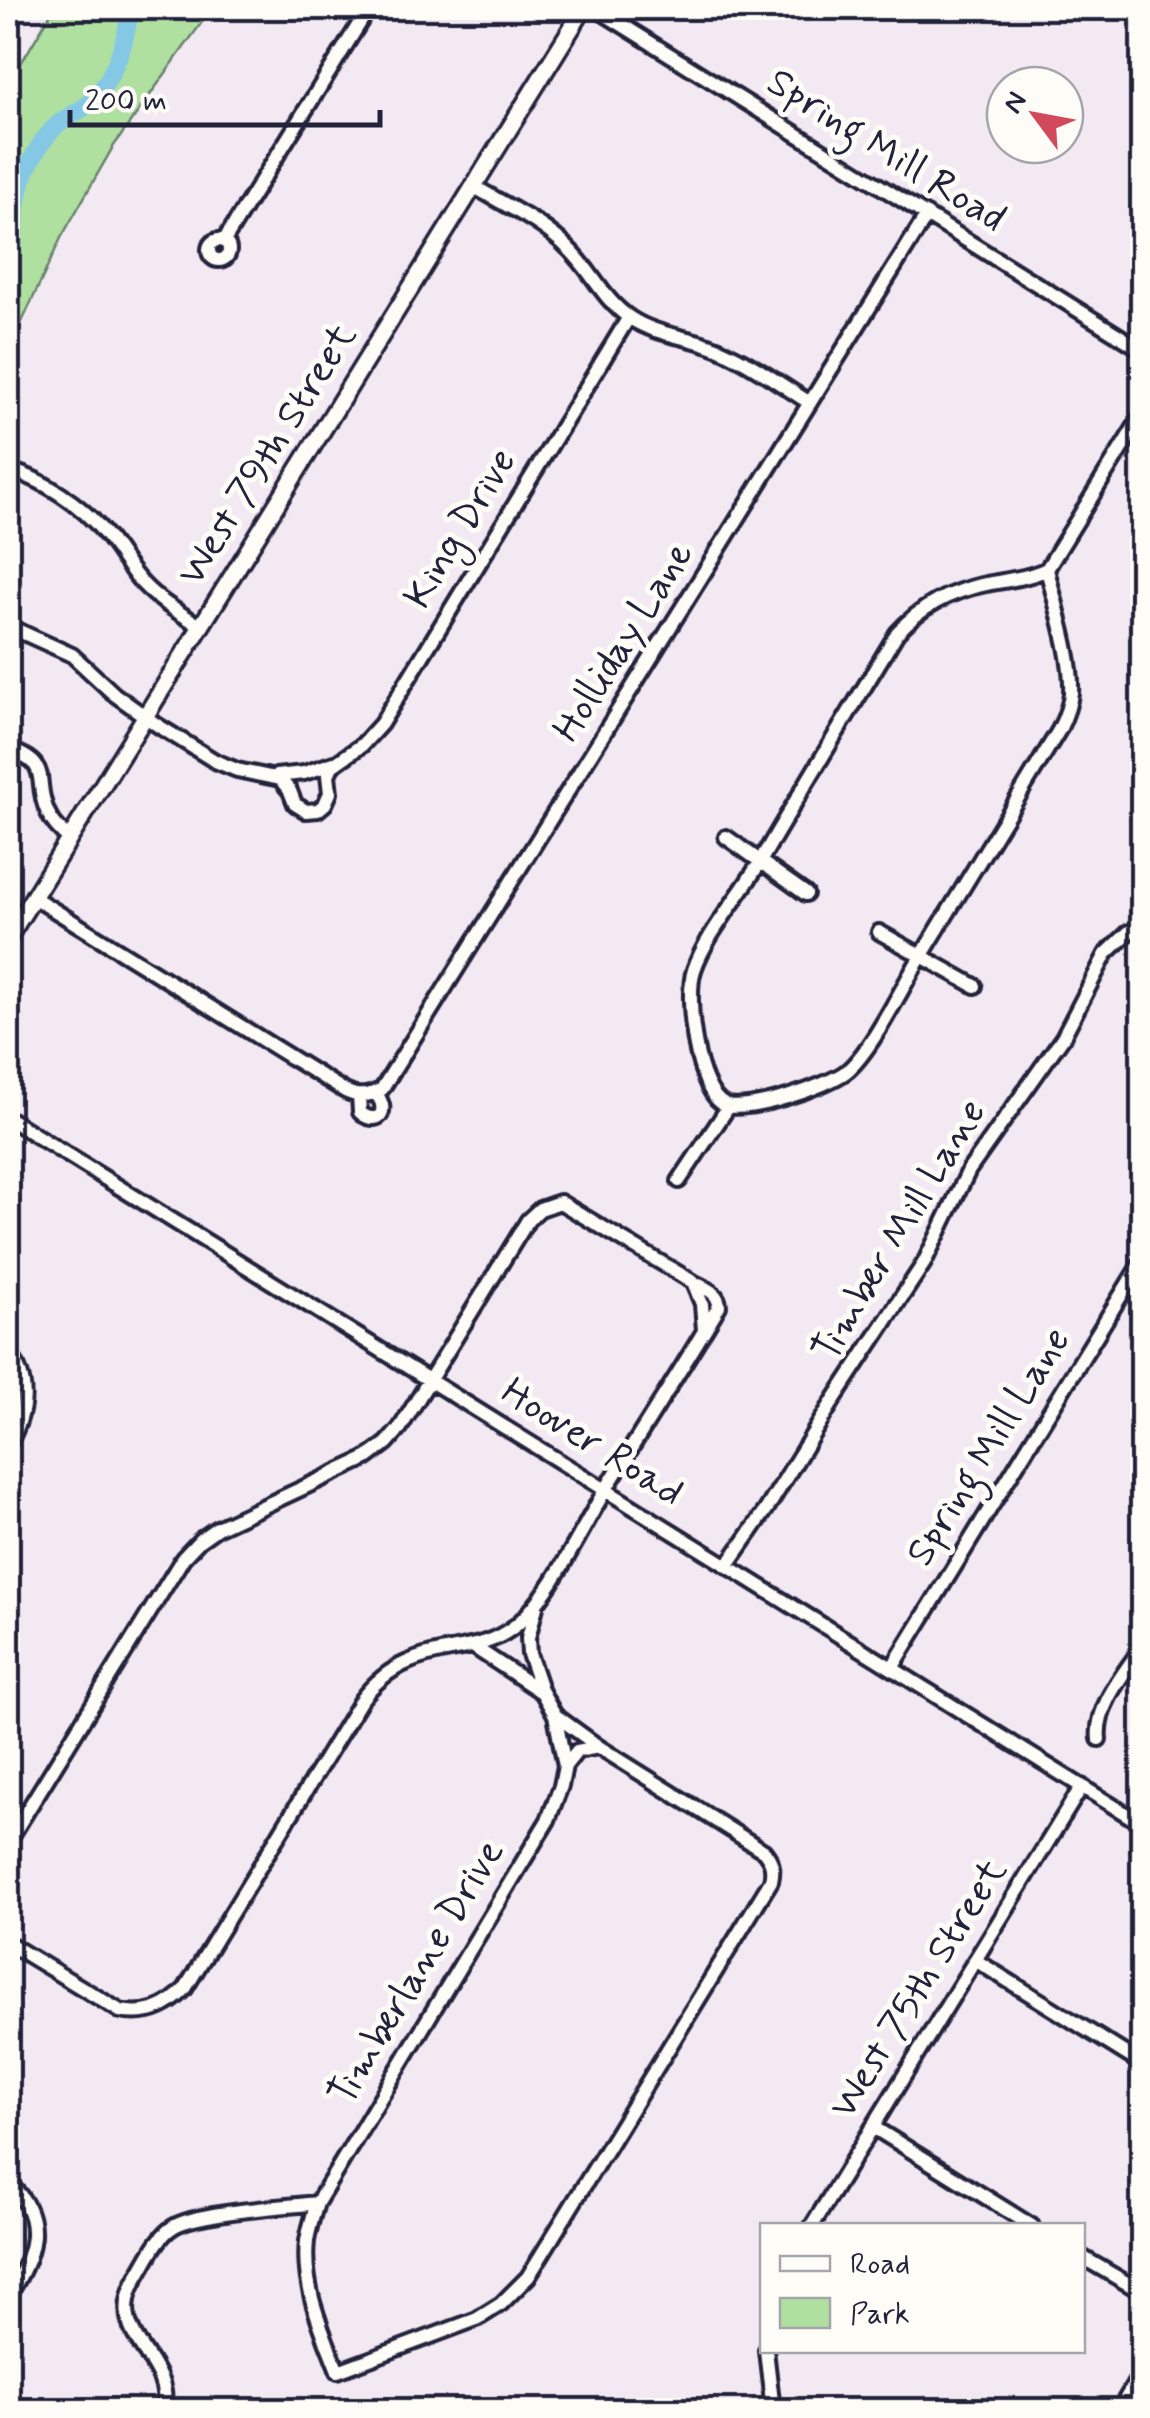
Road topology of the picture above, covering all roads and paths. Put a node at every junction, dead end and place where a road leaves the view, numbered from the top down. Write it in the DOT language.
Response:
graph roads {
  1 [pos="368,8"];
  2 [pos="584,8"];
  3 [pos="595,8"];
  4 [pos="472,186"];
  5 [pos="927,215"];
  6 [pos="224,241"];
  7 [pos="629,317"];
  8 [pos="1142,350"];
  9 [pos="810,403"];
  10 [pos="1142,416"];
  11 [pos="8,470"];
  12 [pos="1048,569"];
  13 [pos="8,626"];
  14 [pos="200,626"];
  15 [pos="145,716"];
  16 [pos="8,749"];
  17 [pos="336,762"];
  18 [pos="274,776"];
  19 [pos="726,836"];
  20 [pos="69,839"];
  21 [pos="760,861"];
  22 [pos="806,894"];
  23 [pos="33,897"];
  24 [pos="879,932"];
  25 [pos="1129,932"];
  26 [pos="8,938"];
  27 [pos="922,956"];
  28 [pos="975,986"];
  29 [pos="368,1094"];
  30 [pos="725,1105"];
  31 [pos="8,1118"];
  32 [pos="679,1180"];
  33 [pos="1142,1261"];
  34 [pos="692,1282"];
  35 [pos="704,1332"];
  36 [pos="8,1350"];
  37 [pos="429,1380"];
  38 [pos="8,1445"];
  39 [pos="605,1490"];
  40 [pos="727,1566"];
  41 [pos="536,1607"];
  42 [pos="474,1647"];
  43 [pos="1142,1647"];
  44 [pos="892,1668"];
  45 [pos="542,1692"];
  46 [pos="556,1715"];
  47 [pos="1099,1739"];
  48 [pos="599,1747"];
  49 [pos="566,1766"];
  50 [pos="1082,1786"];
  51 [pos="1142,1824"];
  52 [pos="8,1842"];
  53 [pos="8,1944"];
  54 [pos="975,1960"];
  55 [pos="1142,2064"];
  56 [pos="873,2127"];
  57 [pos="8,2182"];
  58 [pos="317,2203"];
  59 [pos="814,2223"];
  60 [pos="1027,2223"];
  61 [pos="1085,2259"];
  62 [pos="1142,2292"];
  63 [pos="8,2296"];
  64 [pos="766,2353"];
  65 [pos="1142,2372"];
  66 [pos="163,2410"];
  67 [pos="774,2410"];
  68 [pos="1118,2410"];
  1 -- 6 [label="street"];
  2 -- 4 [label="main road, West 79th Street"];
  3 -- 5 [label="street, Spring Mill Road"];
  4 -- 7 [label="street"];
  4 -- 14 [label="main road, West 79th Street"];
  5 -- 8 [label="street, Spring Mill Road"];
  5 -- 9 [label="street, Holliday Lane"];
  7 -- 9 [label="street"];
  7 -- 17 [label="street, King Drive"];
  9 -- 29 [label="street, Holliday Lane"];
  10 -- 12 [label="street"];
  11 -- 14 [label="street"];
  12 -- 21 [label="street"];
  12 -- 27 [label="street"];
  13 -- 15 [label="street, King Drive"];
  14 -- 15 [label="main road, West 79th Street"];
  15 -- 18 [label="street, King Drive"];
  15 -- 20 [label="main road, West 79th Street"];
  16 -- 20 [label="street"];
  17 -- 18 [label="street, King Drive"];
  17 -- 18 [label="street"];
  19 -- 21 [label="street"];
  20 -- 23 [label="main road, West 79th Street"];
  21 -- 22 [label="street"];
  21 -- 30 [label="street"];
  23 -- 26 [label="main road, West 79th Street"];
  23 -- 29 [label="street"];
  24 -- 27 [label="street"];
  25 -- 40 [label="street, Timber Mill Lane"];
  27 -- 28 [label="street"];
  27 -- 30 [label="street"];
  29 -- 29 [label="street"];
  30 -- 32 [label="street"];
  31 -- 37 [label="street, Hoover Road"];
  33 -- 44 [label="street, Spring Mill Lane"];
  34 -- 35 [label="street"];
  34 -- 35 [label="street"];
  34 -- 37 [label="street"];
  35 -- 39 [label="street"];
  36 -- 38 [label="street"];
  37 -- 39 [label="street, Hoover Road"];
  37 -- 52 [label="street"];
  39 -- 40 [label="street, Hoover Road"];
  39 -- 41 [label="street"];
  40 -- 44 [label="street, Hoover Road"];
  41 -- 42 [label="street"];
  41 -- 45 [label="street, Timberlane Drive"];
  42 -- 45 [label="street"];
  42 -- 53 [label="street"];
  43 -- 47 [label="street"];
  44 -- 50 [label="street, Hoover Road"];
  45 -- 46 [label="street, Timberlane Drive"];
  46 -- 48 [label="street"];
  46 -- 49 [label="street, Timberlane Drive"];
  48 -- 49 [label="street"];
  48 -- 58 [label="street, Timberlane Drive"];
  49 -- 58 [label="street, Timberlane Drive"];
  50 -- 51 [label="street, Hoover Road"];
  50 -- 54 [label="street, West 75th Street"];
  54 -- 55 [label="street"];
  54 -- 56 [label="street, West 75th Street"];
  56 -- 59 [label="street, West 75th Street"];
  56 -- 60 [label="street"];
  57 -- 63 [label="street"];
  58 -- 66 [label="street"];
  61 -- 62 [label="street"];
  64 -- 67 [label="street"];
  65 -- 68 [label="street"];
}
